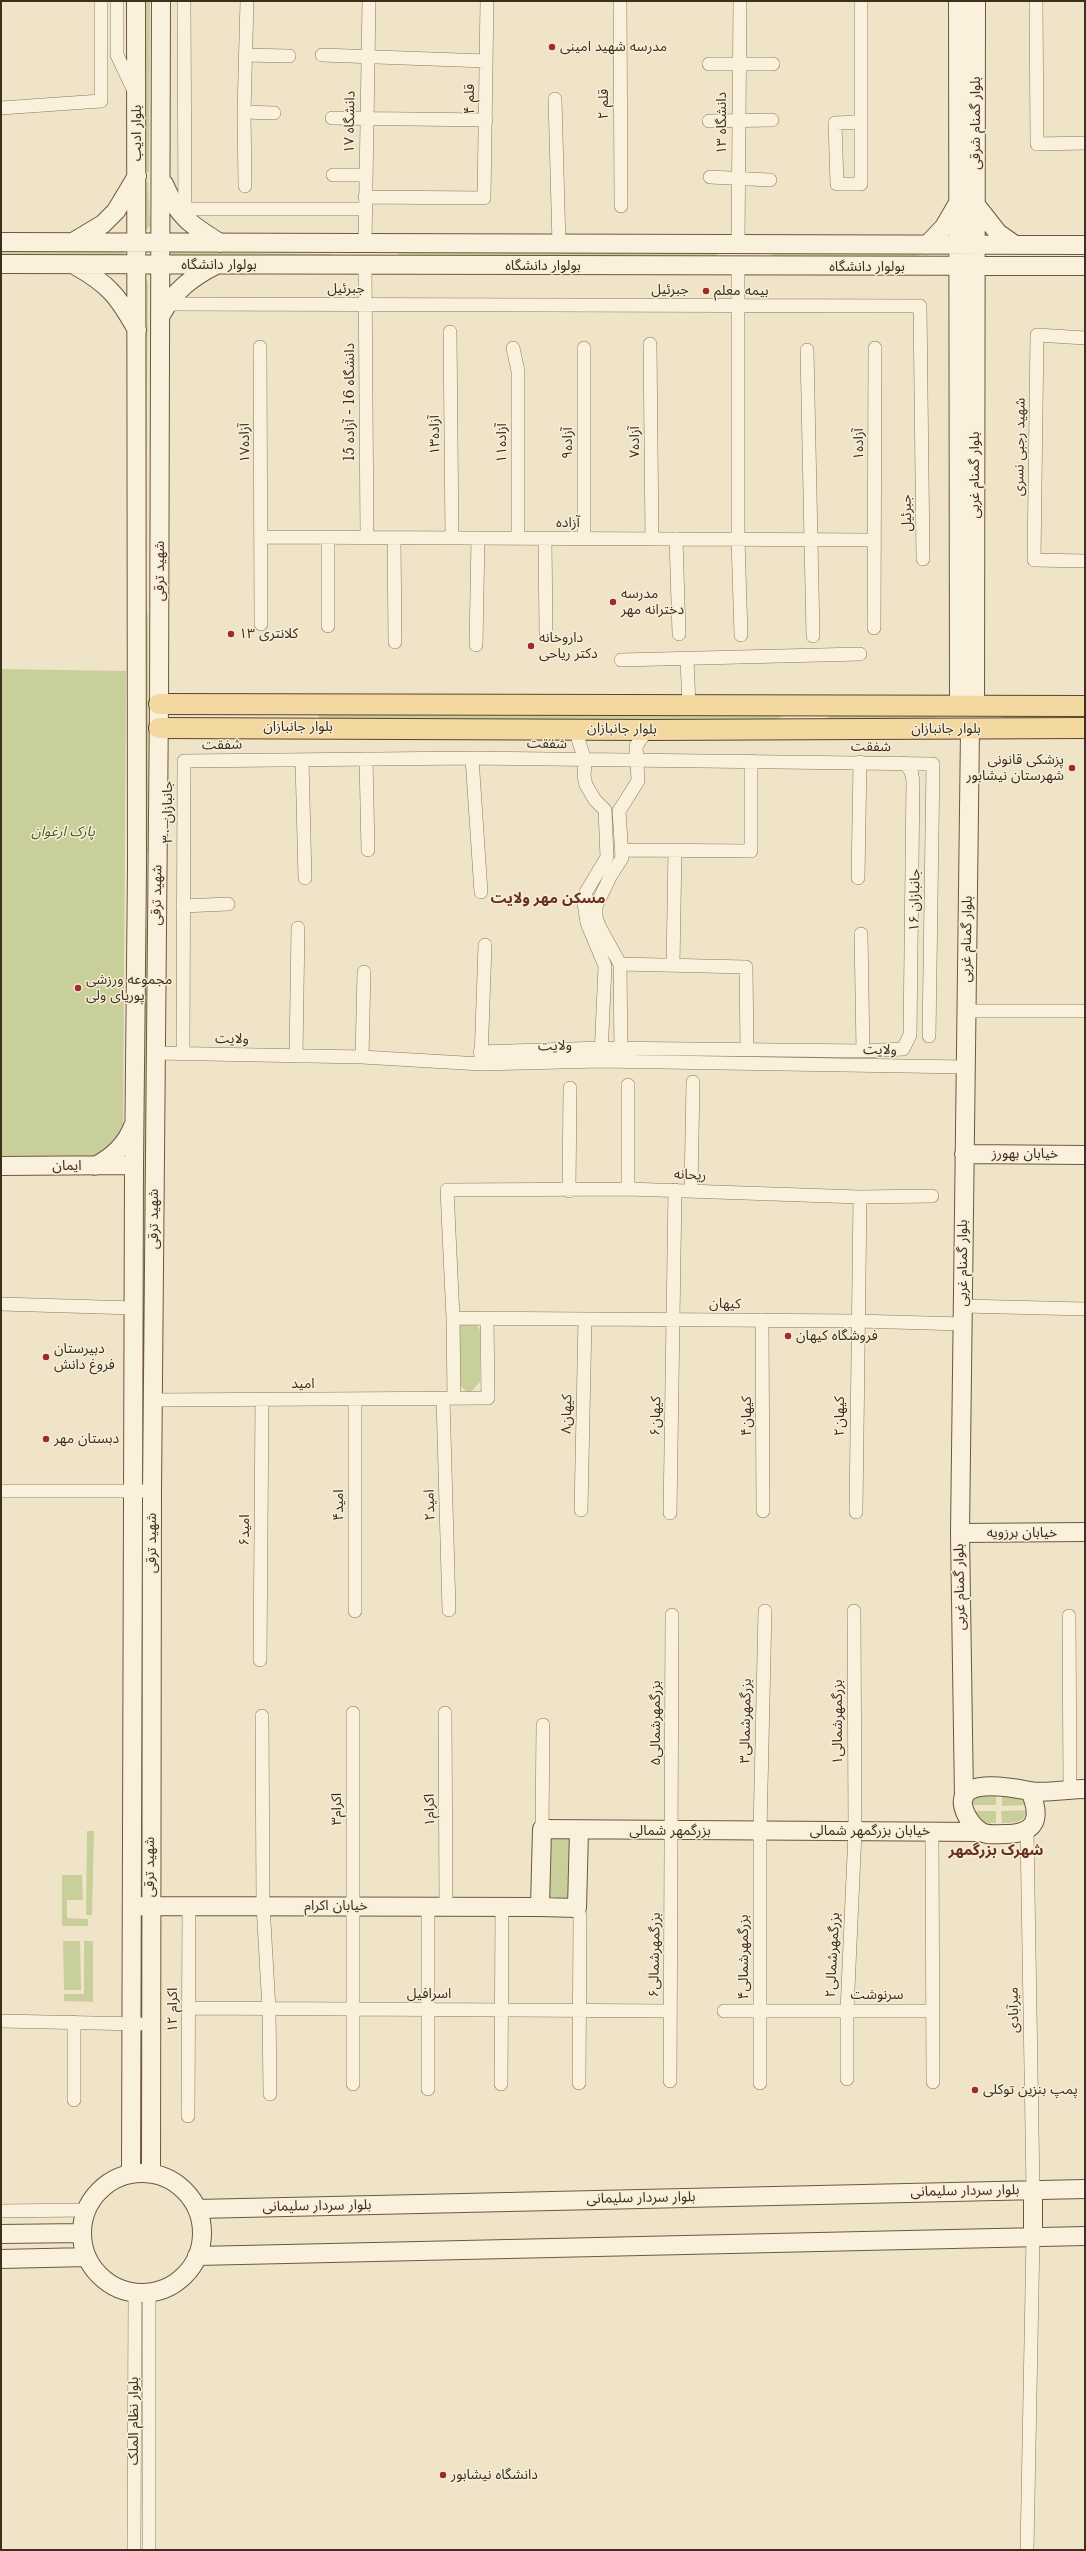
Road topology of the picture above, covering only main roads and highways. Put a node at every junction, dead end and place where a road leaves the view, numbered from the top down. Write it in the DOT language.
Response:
graph roads {
  1 [pos="136,1"];
  2 [pos="161,1"];
  3 [pos="958,1"];
  4 [pos="976,1"];
  5 [pos="137,176"];
  6 [pos="161,176"];
  7 [pos="959,201"];
  8 [pos="976,205"];
  9 [pos="1,242"];
  10 [pos="72,242"];
  11 [pos="137,243"];
  12 [pos="161,243"];
  13 [pos="221,243"];
  14 [pos="927,245"];
  15 [pos="968,245"];
  16 [pos="1015,245"];
  17 [pos="1085,245"];
  18 [pos="1,264"];
  19 [pos="74,265"];
  20 [pos="161,265"];
  21 [pos="217,265"];
  22 [pos="138,266"];
  23 [pos="1085,266"];
  24 [pos="968,268"];
  25 [pos="164,310"];
  26 [pos="138,332"];
  27 [pos="160,556"];
  28 [pos="135,557"];
  29 [pos="967,695"];
  30 [pos="159,704"];
  31 [pos="306,705"];
  32 [pos="818,705"];
  33 [pos="1085,706"];
  34 [pos="306,727"];
  35 [pos="159,728"];
  36 [pos="970,728"];
  37 [pos="1085,728"];
  38 [pos="818,729"];
  39 [pos="157,868"];
  40 [pos="137,869"];
  41 [pos="135,1119"];
  42 [pos="964,1154"];
  43 [pos="1085,1155"];
  44 [pos="134,1165"];
  45 [pos="1,1166"];
  46 [pos="94,1166"];
  47 [pos="1085,1532"];
  48 [pos="960,1533"];
  49 [pos="1078,1789"];
  50 [pos="1030,1791"];
  51 [pos="963,1803"];
  52 [pos="579,1830"];
  53 [pos="760,1831"];
  54 [pos="932,1831"];
  55 [pos="980,1832"];
  56 [pos="131,1906"];
  57 [pos="150,1906"];
  58 [pos="540,1907"];
  59 [pos="131,2173"];
  60 [pos="151,2173"];
  61 [pos="1033,2189"];
  62 [pos="1085,2189"];
  63 [pos="197,2209"];
  64 [pos="81,2233"];
  65 [pos="1,2234"];
  66 [pos="1085,2236"];
  67 [pos="1033,2237"];
  68 [pos="197,2256"];
  69 [pos="87,2257"];
  70 [pos="1,2259"];
  1 -- 5 [label="main road, بلوار ادیب"];
  2 -- 6 [label="main road, بلوار ادیب"];
  3 -- 7 [label="main road, بلوار گمنام شرقی"];
  4 -- 8 [label="main road, بلوار گمنام شرقی"];
  5 -- 6 [label="main road"];
  5 -- 10 [label="main road"];
  5 -- 11 [label="main road, بلوار ادیب"];
  6 -- 12 [label="main road, بلوار ادیب"];
  6 -- 13 [label="main road"];
  7 -- 14 [label="main road"];
  7 -- 15 [label="main road, بلوار گمنام شرقی"];
  8 -- 15 [label="main road, بلوار گمنام شرقی"];
  8 -- 16 [label="main road"];
  9 -- 10 [label="main road, بولوار دانشگاه"];
  10 -- 11 [label="main road, بولوار دانشگاه"];
  11 -- 12 [label="main road, بولوار دانشگاه"];
  11 -- 22 [label="main road, بلوار ادیب"];
  12 -- 13 [label="main road, بولوار دانشگاه"];
  12 -- 20 [label="main road, بلوار ادیب"];
  13 -- 14 [label="main road, بولوار دانشگاه"];
  14 -- 15 [label="main road, بولوار دانشگاه"];
  15 -- 16 [label="main road, بولوار دانشگاه"];
  15 -- 24 [label="main road, بلوار گمنام غربی"];
  16 -- 17 [label="main road, بولوار دانشگاه"];
  18 -- 19 [label="main road, بولوار دانشگاه"];
  19 -- 22 [label="main road, بولوار دانشگاه"];
  19 -- 26 [label="main road"];
  20 -- 21 [label="main road, بولوار دانشگاه"];
  20 -- 22 [label="main road, بولوار دانشگاه"];
  20 -- 25 [label="main road, شهید ترقی"];
  21 -- 24 [label="main road, بولوار دانشگاه"];
  21 -- 25 [label="main road"];
  22 -- 26 [label="main road, شهید ترقی"];
  23 -- 24 [label="main road, بولوار دانشگاه"];
  24 -- 29 [label="main road, بلوار گمنام غربی"];
  25 -- 27 [label="main road, شهید ترقی"];
  26 -- 28 [label="main road, شهید ترقی"];
  27 -- 28 [label="main road"];
  27 -- 30 [label="main road, شهید ترقی"];
  28 -- 40 [label="main road, شهید ترقی"];
  29 -- 32 [label="main road, بلوار جانبازان"];
  29 -- 33 [label="main road, بلوار جانبازان"];
  30 -- 31 [label="main road, بلوار جانبازان"];
  30 -- 35 [label="main road, شهید ترقی"];
  31 -- 32 [label="main road, بلوار جانبازان"];
  31 -- 34 [label="main road"];
  32 -- 38 [label="main road"];
  34 -- 35 [label="main road, بلوار جانبازان"];
  34 -- 38 [label="main road, بلوار جانبازان"];
  35 -- 39 [label="main road, شهید ترقی"];
  36 -- 37 [label="main road, بلوار جانبازان"];
  36 -- 38 [label="main road, بلوار جانبازان"];
  36 -- 42 [label="main road, بلوار گمنام غربی"];
  39 -- 40 [label="main road"];
  39 -- 57 [label="main road, شهید ترقی"];
  40 -- 41 [label="main road, شهید ترقی"];
  41 -- 44 [label="main road, شهید ترقی"];
  41 -- 46 [label="main road"];
  42 -- 43 [label="main road, خیابان بهورز"];
  42 -- 48 [label="main road, بلوار گمنام غربی"];
  44 -- 46 [label="main road, ایمان"];
  44 -- 56 [label="main road, شهید ترقی"];
  45 -- 46 [label="main road, ایمان"];
  47 -- 48 [label="main road, خیابان برزویه"];
  48 -- 51 [label="main road, بلوار گمنام غربی"];
  49 -- 50 [label="main road"];
  50 -- 51 [label="main road"];
  50 -- 55 [label="main road"];
  51 -- 54 [label="main road"];
  51 -- 55 [label="main road"];
  52 -- 53 [label="main road, بزرگمهر شمالی"];
  52 -- 58 [label="main road, خیابان اکرام"];
  52 -- 58 [label="main road"];
  53 -- 54 [label="main road, خیابان بزرگمهر شمالی"];
  54 -- 55 [label="main road, خیابان بزرگمهر شمالی"];
  56 -- 57 [label="main road, خیابان اکرام"];
  56 -- 59 [label="main road, شهید ترقی"];
  57 -- 58 [label="main road, خیابان اکرام"];
  57 -- 60 [label="main road, شهید ترقی"];
  59 -- 60 [label="main road"];
  59 -- 64 [label="main road"];
  60 -- 63 [label="main road"];
  61 -- 62 [label="main road, بلوار سردار سلیمانی"];
  61 -- 63 [label="main road, بلوار سردار سلیمانی"];
  61 -- 67 [label="main road"];
  63 -- 68 [label="main road"];
  64 -- 65 [label="main road"];
  64 -- 69 [label="main road"];
  66 -- 67 [label="main road"];
  67 -- 68 [label="main road"];
  68 -- 69 [label="main road"];
  69 -- 70 [label="main road"];
}
